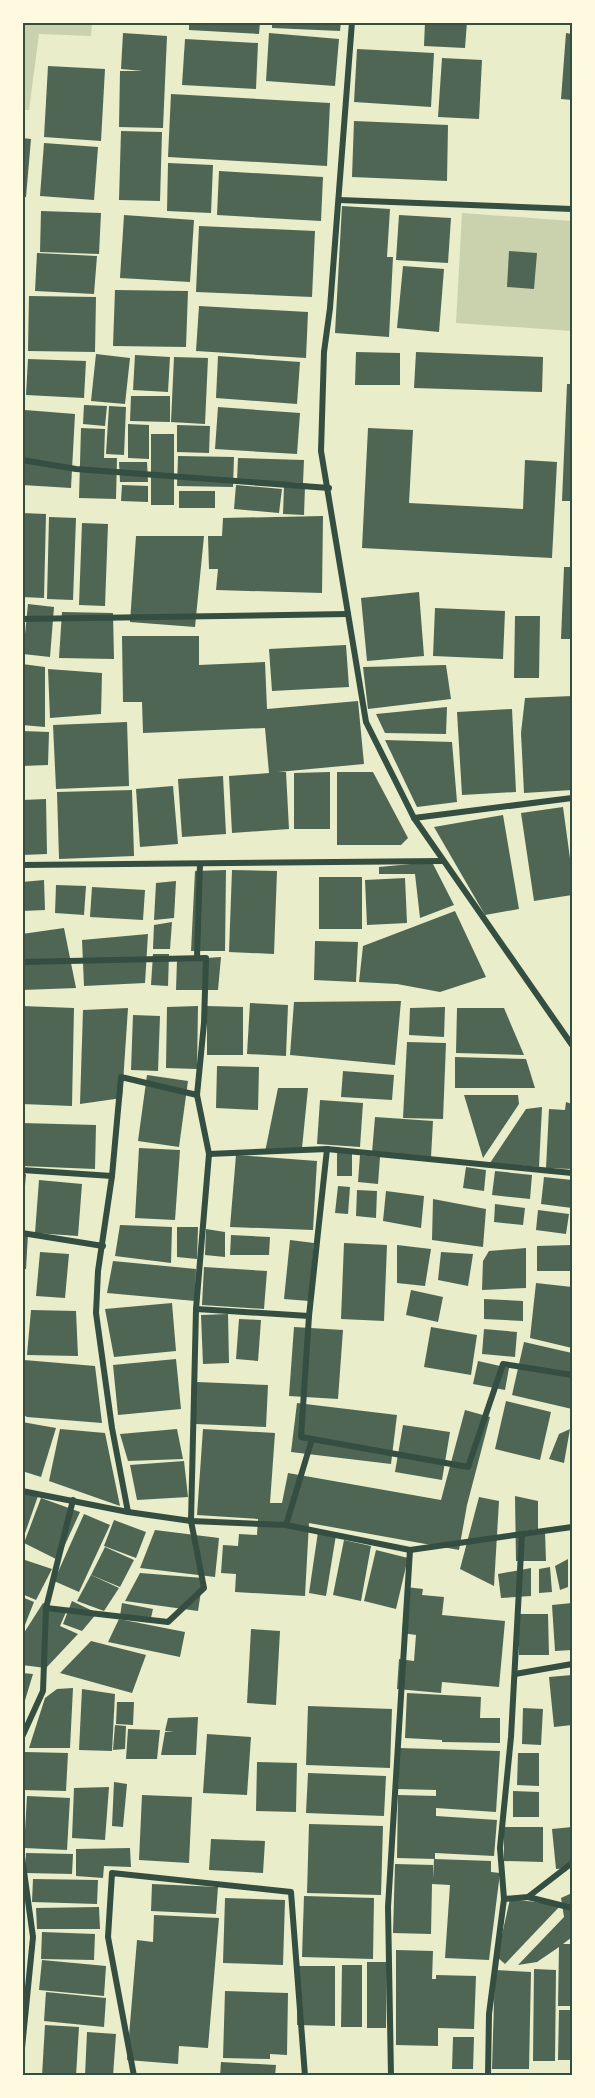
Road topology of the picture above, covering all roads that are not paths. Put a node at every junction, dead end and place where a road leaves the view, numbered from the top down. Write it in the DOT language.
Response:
graph roads {
  1 [pos="352,22"];
  2 [pos="339,200"];
  3 [pos="573,209"];
  4 [pos="22,460"];
  5 [pos="328,488"];
  6 [pos="348,614"];
  7 [pos="22,619"];
  8 [pos="573,798"];
  9 [pos="414,818"];
  10 [pos="442,861"];
  11 [pos="200,864"];
  12 [pos="22,865"];
  13 [pos="197,957"];
  14 [pos="22,962"];
  15 [pos="573,1045"];
  16 [pos="197,1095"];
  17 [pos="327,1149"];
  18 [pos="209,1154"];
  19 [pos="22,1170"];
  20 [pos="573,1173"];
  21 [pos="112,1176"];
  22 [pos="22,1233"];
  23 [pos="103,1246"];
  24 [pos="196,1310"];
  25 [pos="309,1316"];
  26 [pos="573,1375"];
  27 [pos="312,1439"];
  28 [pos="22,1491"];
  29 [pos="73,1500"];
  30 [pos="128,1512"];
  31 [pos="191,1521"];
  32 [pos="286,1525"];
  33 [pos="573,1527"];
  34 [pos="522,1534"];
  35 [pos="410,1550"];
  36 [pos="46,1608"];
  37 [pos="573,1664"];
  38 [pos="514,1674"];
  39 [pos="22,1737"];
  40 [pos="22,1857"];
  41 [pos="573,1863"];
  42 [pos="528,1897"];
  43 [pos="504,1899"];
  44 [pos="573,1908"];
  45 [pos="22,2048"];
  46 [pos="134,2076"];
  47 [pos="305,2076"];
  48 [pos="391,2076"];
  49 [pos="488,2076"];
  1 -- 2 [label="street"];
  2 -- 3 [label="street"];
  2 -- 5 [label="street"];
  4 -- 5 [label="street"];
  5 -- 6 [label="street"];
  6 -- 7 [label="street"];
  6 -- 9 [label="street"];
  8 -- 9 [label="street"];
  9 -- 10 [label="street"];
  10 -- 11 [label="street"];
  10 -- 15 [label="street"];
  11 -- 12 [label="street"];
  11 -- 13 [label="street"];
  13 -- 14 [label="street"];
  13 -- 16 [label="street"];
  16 -- 18 [label="street"];
  16 -- 21 [label="street"];
  17 -- 18 [label="street"];
  17 -- 20 [label="street"];
  17 -- 25 [label="street"];
  18 -- 24 [label="street"];
  19 -- 21 [label="street"];
  21 -- 23 [label="street"];
  22 -- 23 [label="street"];
  23 -- 30 [label="street"];
  24 -- 25 [label="street"];
  24 -- 31 [label="street"];
  25 -- 27 [label="street"];
  26 -- 27 [label="street"];
  27 -- 32 [label="street"];
  28 -- 29 [label="street"];
  29 -- 30 [label="street"];
  29 -- 36 [label="street"];
  30 -- 31 [label="street"];
  31 -- 32 [label="street"];
  31 -- 36 [label="street"];
  32 -- 35 [label="street"];
  33 -- 34 [label="street"];
  34 -- 35 [label="street"];
  34 -- 38 [label="street"];
  35 -- 48 [label="street"];
  36 -- 39 [label="street"];
  37 -- 38 [label="street"];
  38 -- 43 [label="street"];
  40 -- 45 [label="street"];
  41 -- 42 [label="street"];
  42 -- 43 [label="street"];
  42 -- 44 [label="street"];
  43 -- 49 [label="street"];
  46 -- 47 [label="street"];
}
